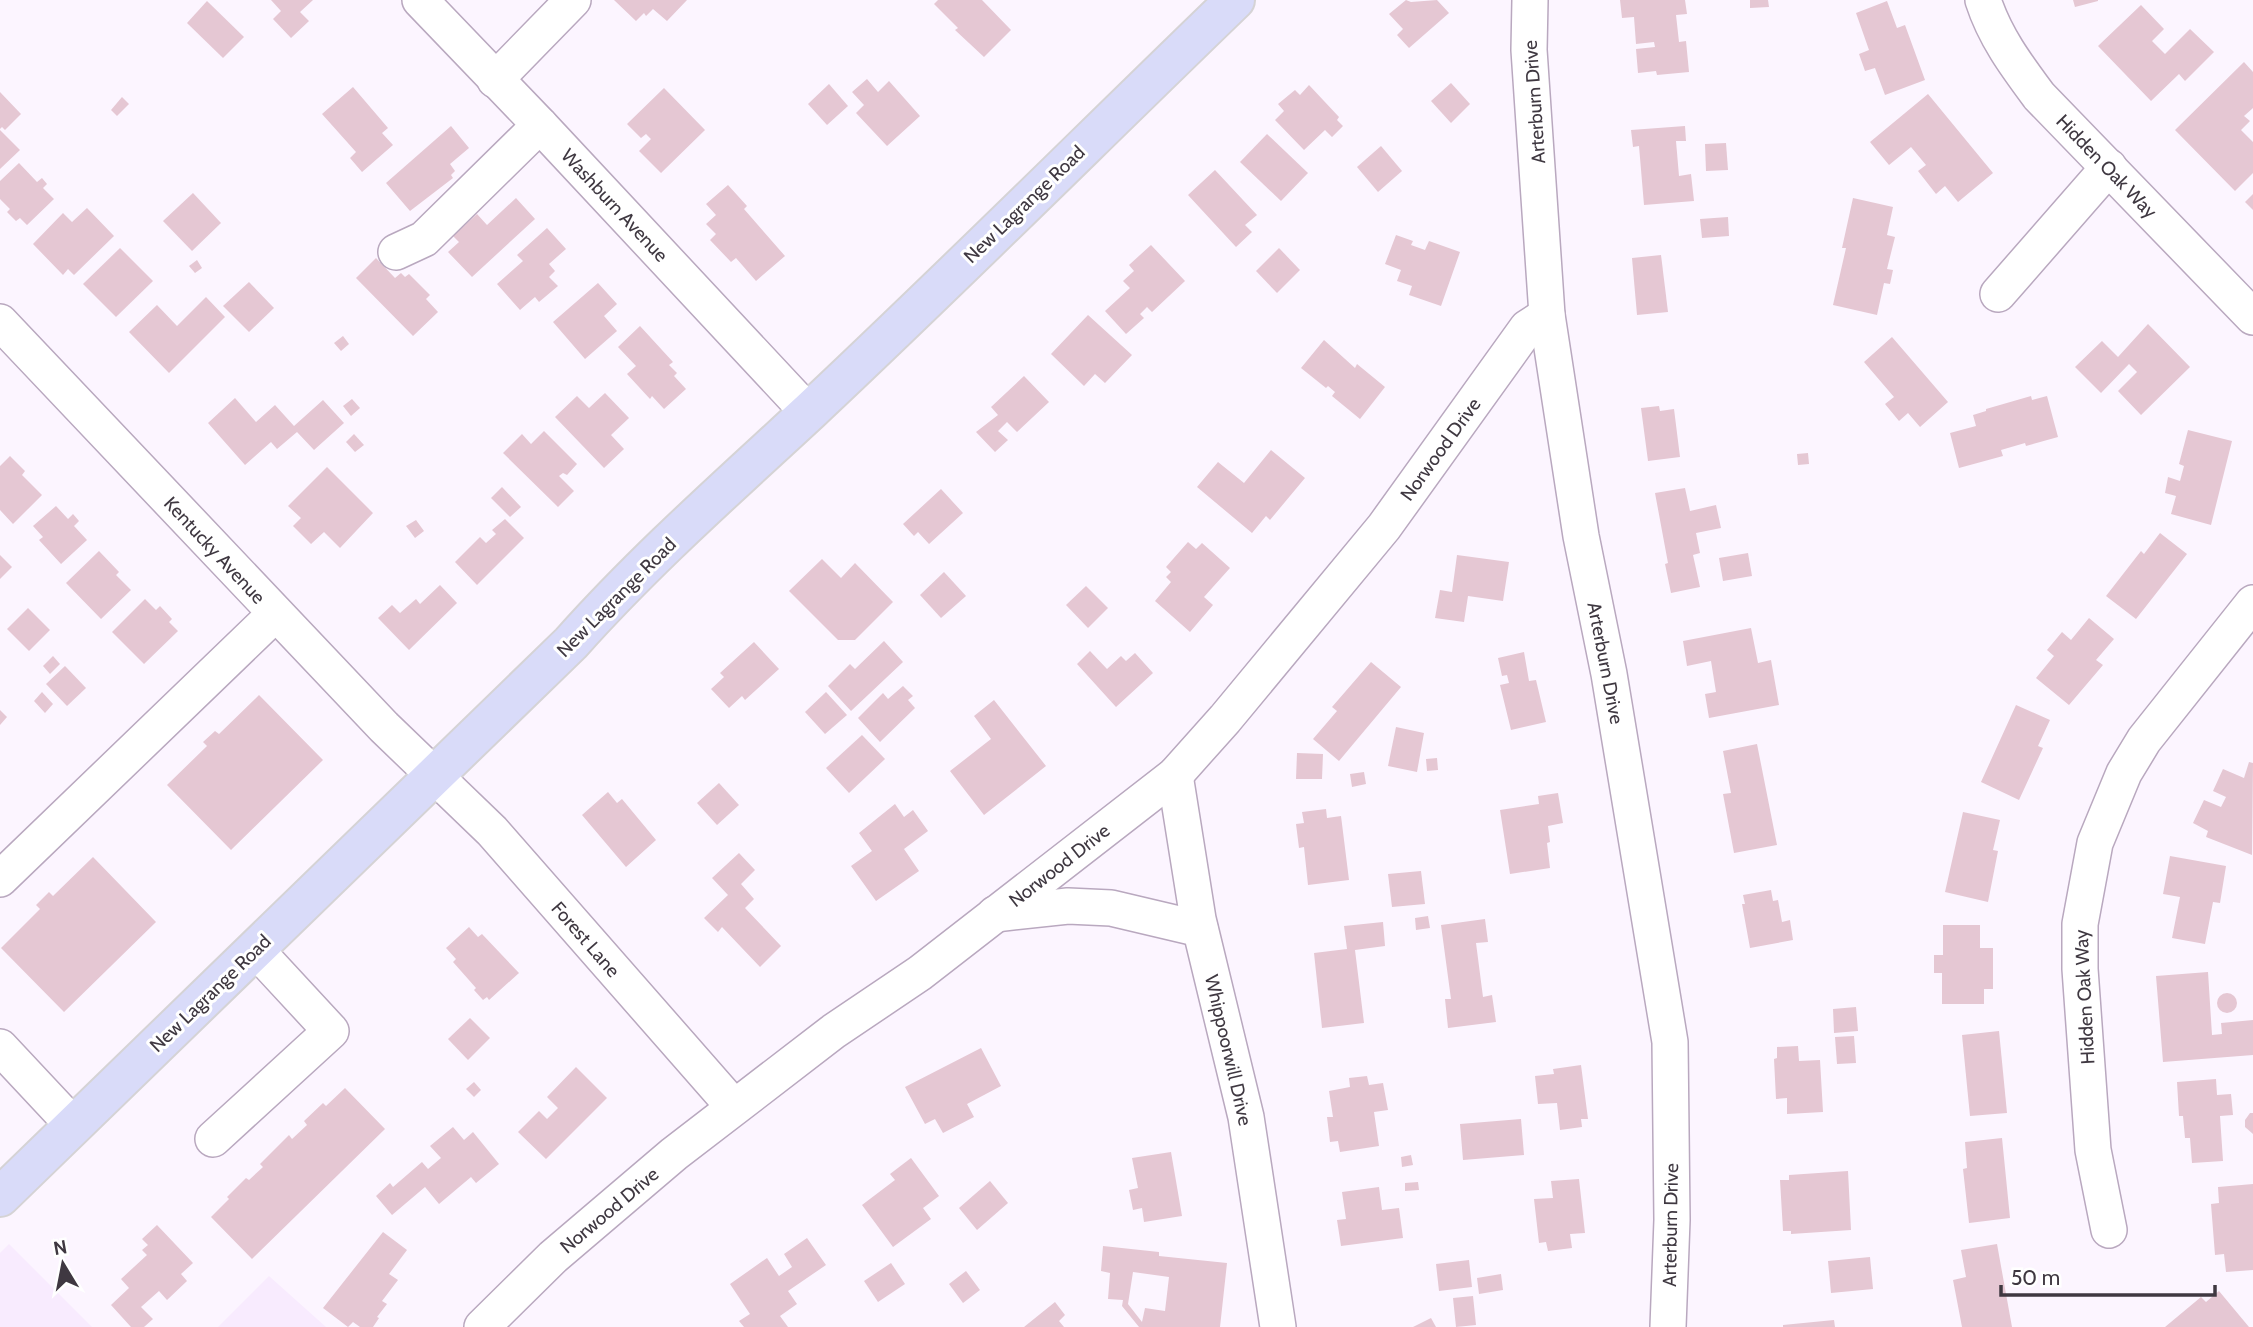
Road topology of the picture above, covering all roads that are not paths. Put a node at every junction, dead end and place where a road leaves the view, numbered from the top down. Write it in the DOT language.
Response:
graph roads {
  1 [pos="420,0"];
  2 [pos="573,0"];
  3 [pos="1235,0"];
  4 [pos="1530,0"];
  5 [pos="1983,0"];
  6 [pos="495,80"];
  7 [pos="540,125"];
  8 [pos="2109,167"];
  9 [pos="396,252"];
  10 [pos="1998,294"];
  11 [pos="1547,315"];
  12 [pos="2253,317"];
  13 [pos="0,322"];
  14 [pos="808,412"];
  15 [pos="2253,603"];
  16 [pos="275,614"];
  17 [pos="434,775"];
  18 [pos="1175,775"];
  19 [pos="0,879"];
  20 [pos="995,914"];
  21 [pos="1200,929"];
  22 [pos="255,949"];
  23 [pos="0,1047"];
  24 [pos="734,1107"];
  25 [pos="74,1126"];
  26 [pos="213,1139"];
  27 [pos="0,1197"];
  28 [pos="2109,1230"];
  29 [pos="482,1327"];
  30 [pos="1278,1327"];
  31 [pos="1668,1327"];
  1 -- 6 [label="street, Washburn Avenue"];
  2 -- 6 [label="street"];
  3 -- 14 [label="main road, New Lagrange Road"];
  4 -- 11 [label="street, Arterburn Drive"];
  5 -- 8 [label="street, Hidden Oak Way"];
  6 -- 7 [label="street, Washburn Avenue"];
  7 -- 9 [label="street"];
  7 -- 14 [label="street, Washburn Avenue"];
  8 -- 10 [label="street"];
  8 -- 12 [label="street, Hidden Oak Way"];
  11 -- 18 [label="street, Norwood Drive"];
  11 -- 31 [label="street, Arterburn Drive"];
  13 -- 16 [label="street, Kentucky Avenue"];
  14 -- 17 [label="main road, New Lagrange Road"];
  15 -- 28 [label="street, Hidden Oak Way"];
  16 -- 17 [label="street, Kentucky Avenue"];
  16 -- 19 [label="street"];
  17 -- 22 [label="main road, New Lagrange Road"];
  17 -- 24 [label="street, Forest Lane"];
  18 -- 20 [label="street, Norwood Drive"];
  18 -- 21 [label="street, Whippoorwill Drive"];
  20 -- 21 [label="street"];
  20 -- 24 [label="street, Norwood Drive"];
  21 -- 30 [label="street, Whippoorwill Drive"];
  22 -- 25 [label="main road, New Lagrange Road"];
  22 -- 26 [label="street"];
  23 -- 25 [label="street"];
  24 -- 29 [label="street, Norwood Drive"];
  25 -- 27 [label="main road, New Lagrange Road"];
}
